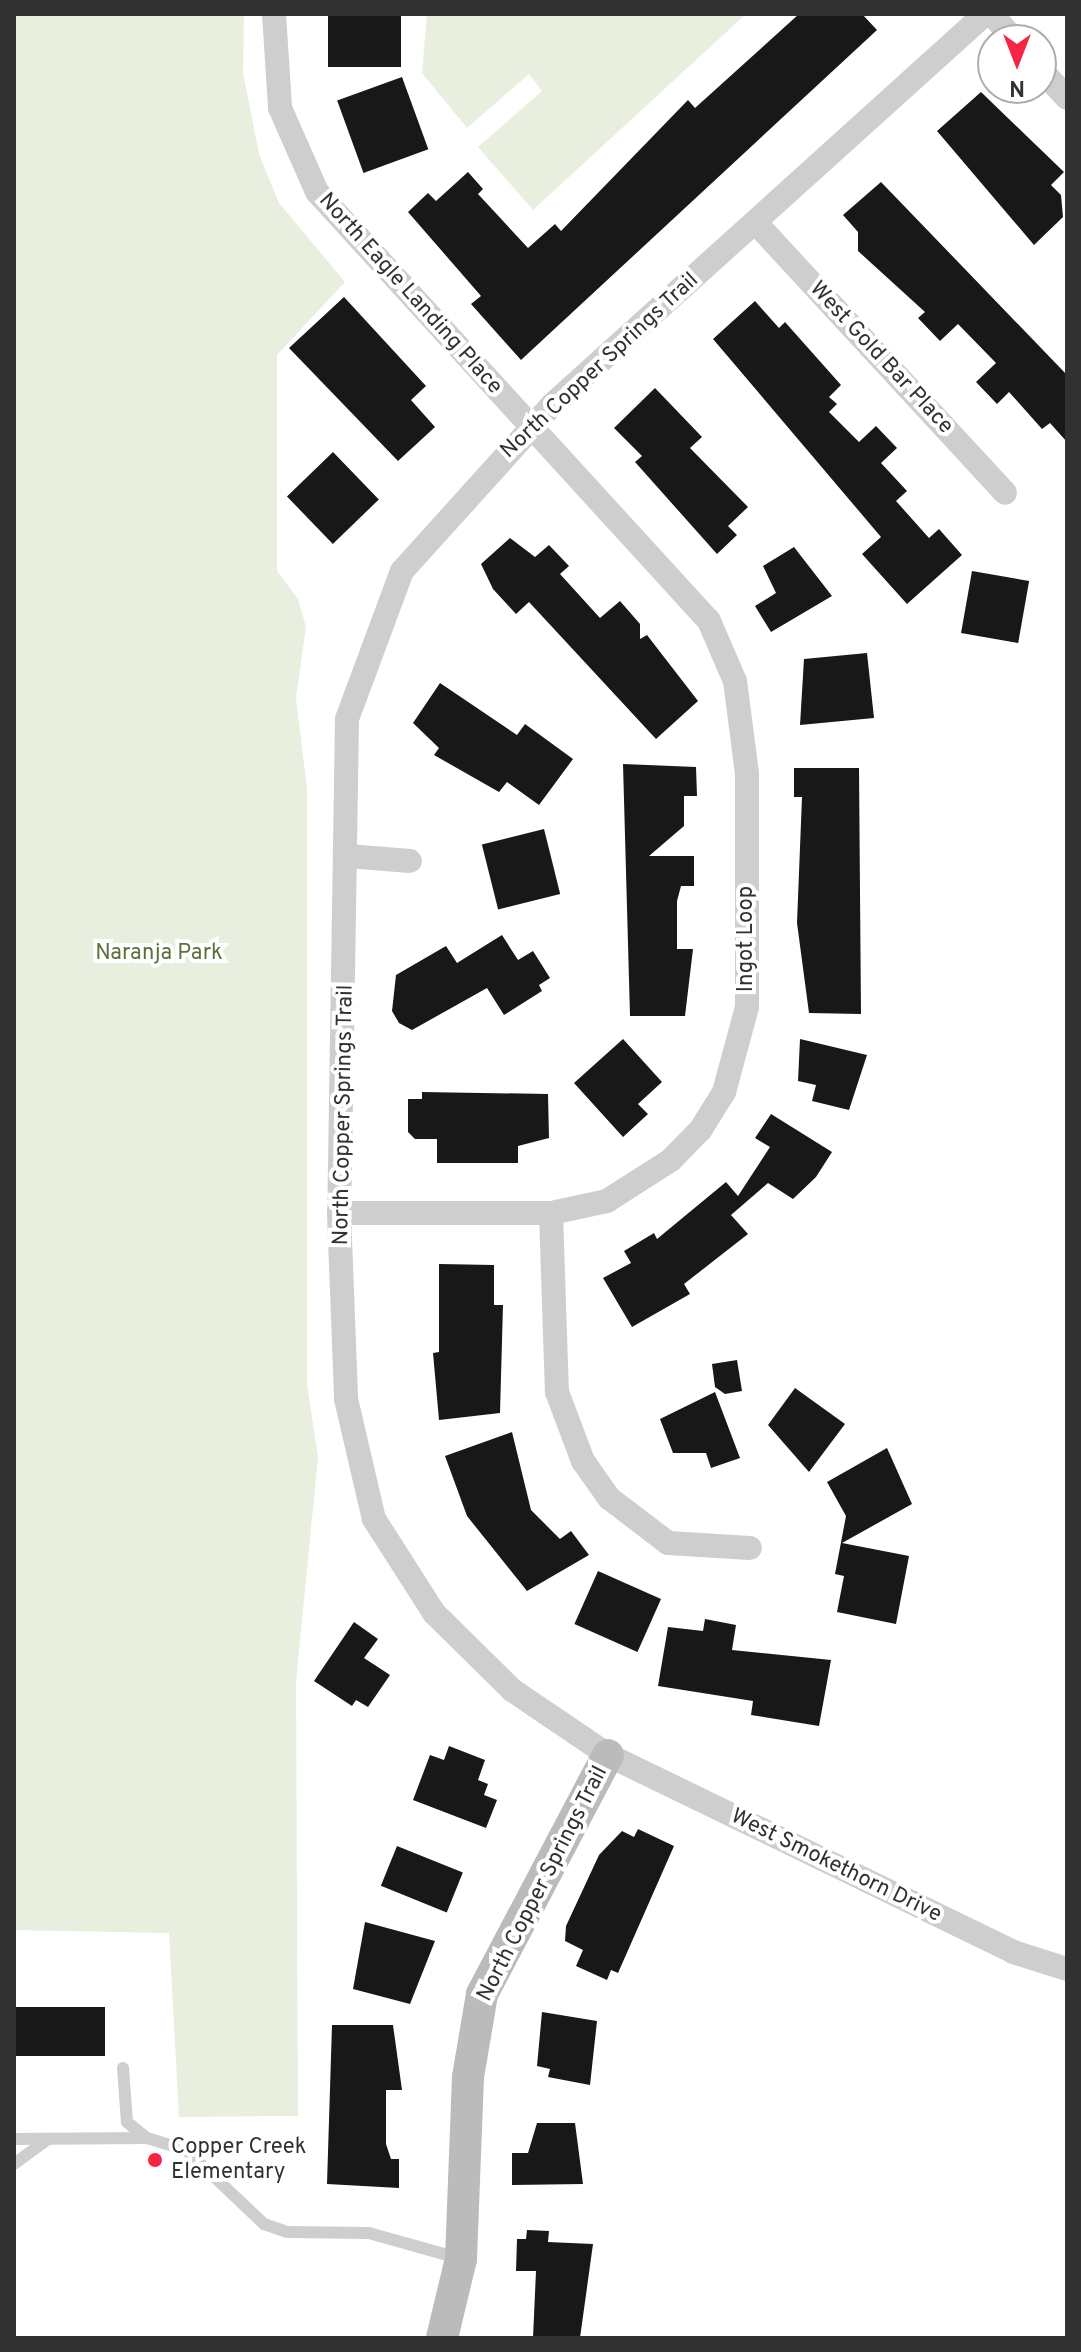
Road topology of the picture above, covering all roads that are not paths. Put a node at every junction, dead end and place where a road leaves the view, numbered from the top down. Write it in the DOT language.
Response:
graph roads {
  1 [pos="274,14"];
  2 [pos="985,14"];
  3 [pos="756,223"];
  4 [pos="531,428"];
  5 [pos="1005,493"];
  6 [pos="348,856"];
  7 [pos="410,861"];
  8 [pos="339,1213"];
  9 [pos="551,1213"];
  10 [pos="750,1548"];
  11 [pos="608,1755"];
  12 [pos="1067,1969"];
  13 [pos="123,2068"];
  14 [pos="147,2138"];
  15 [pos="14,2139"];
  16 [pos="48,2139"];
  17 [pos="14,2164"];
  18 [pos="461,2259"];
  19 [pos="442,2338"];
  1 -- 4 [label="street, North Eagle Landing Place"];
  2 -- 3 [label="street, North Copper Springs Trail"];
  3 -- 4 [label="street, North Copper Springs Trail"];
  3 -- 5 [label="street, West Gold Bar Place"];
  4 -- 6 [label="street, North Copper Springs Trail"];
  4 -- 9 [label="street, Ingot Loop"];
  6 -- 7 [label="street"];
  6 -- 8 [label="street, North Copper Springs Trail"];
  8 -- 9 [label="street, Ingot Loop"];
  8 -- 11 [label="street, North Copper Springs Trail"];
  9 -- 10 [label="street"];
  11 -- 12 [label="street, West Smokethorn Drive"];
  11 -- 18 [label="street, North Copper Springs Trail"];
  13 -- 14 [label="lane"];
  14 -- 16 [label="lane"];
  14 -- 18 [label="lane"];
  15 -- 16 [label="lane"];
  16 -- 17 [label="lane"];
  18 -- 19 [label="street, North Copper Springs Trail"];
}
